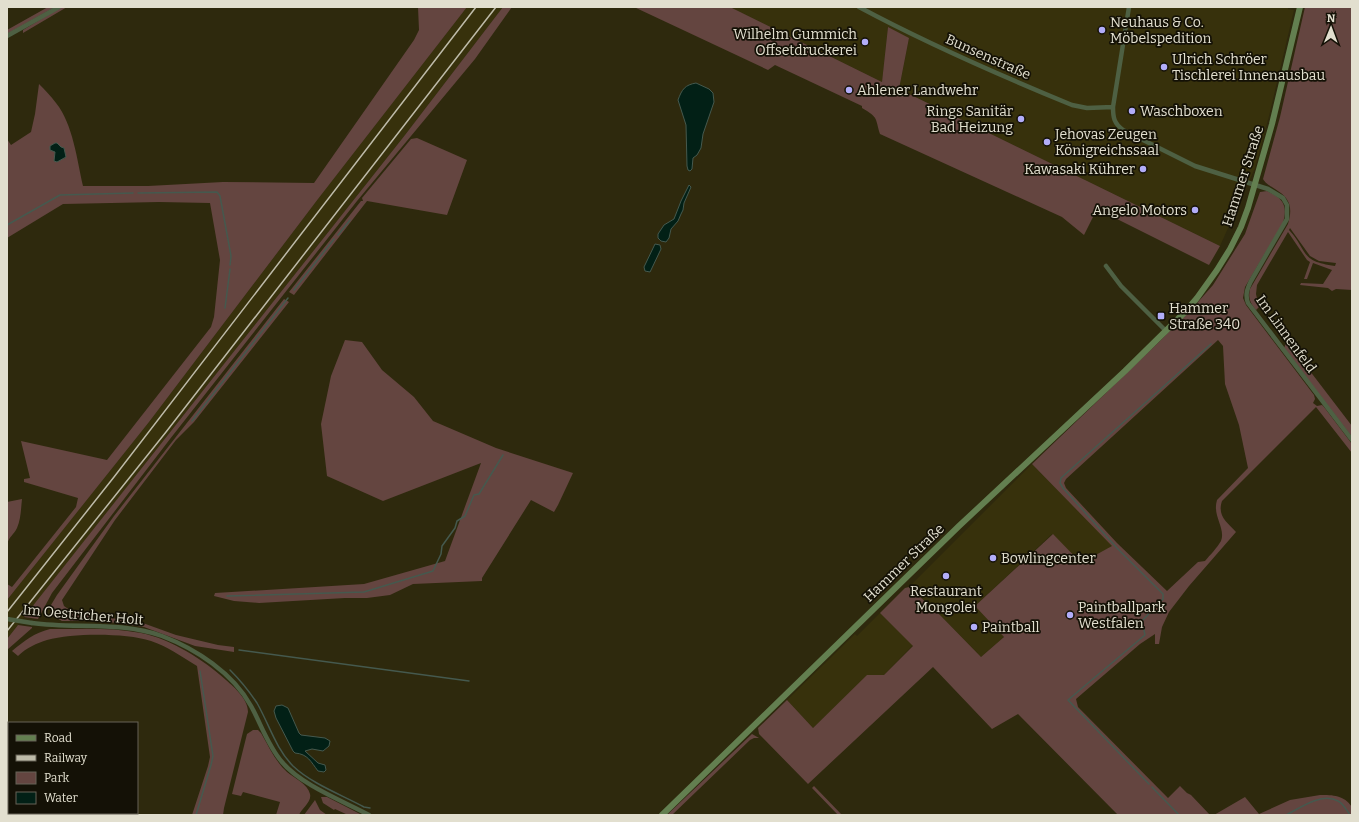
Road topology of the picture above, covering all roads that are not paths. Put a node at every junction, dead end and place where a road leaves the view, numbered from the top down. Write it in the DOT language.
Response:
graph roads {
  1 [pos="58,7"];
  2 [pos="859,7"];
  3 [pos="1129,7"];
  4 [pos="1300,7"];
  5 [pos="7,36"];
  6 [pos="1113,107"];
  7 [pos="1256,185"];
  8 [pos="1106,266"];
  9 [pos="1166,331"];
  10 [pos="1352,440"];
  11 [pos="7,619"];
  12 [pos="369,815"];
  13 [pos="662,815"];
  1 -- 5 [label="street"];
  2 -- 6 [label="street, Bunsenstraße"];
  3 -- 6 [label="street"];
  4 -- 7 [label="main road, Hammer Straße"];
  6 -- 7 [label="street, Im Linnenfeld"];
  7 -- 9 [label="main road, Hammer Straße"];
  7 -- 10 [label="street, Im Linnenfeld"];
  8 -- 9 [label="street"];
  9 -- 13 [label="main road, Hammer Straße"];
  11 -- 12 [label="street, Im Oestricher Holt, bridge"];
}
